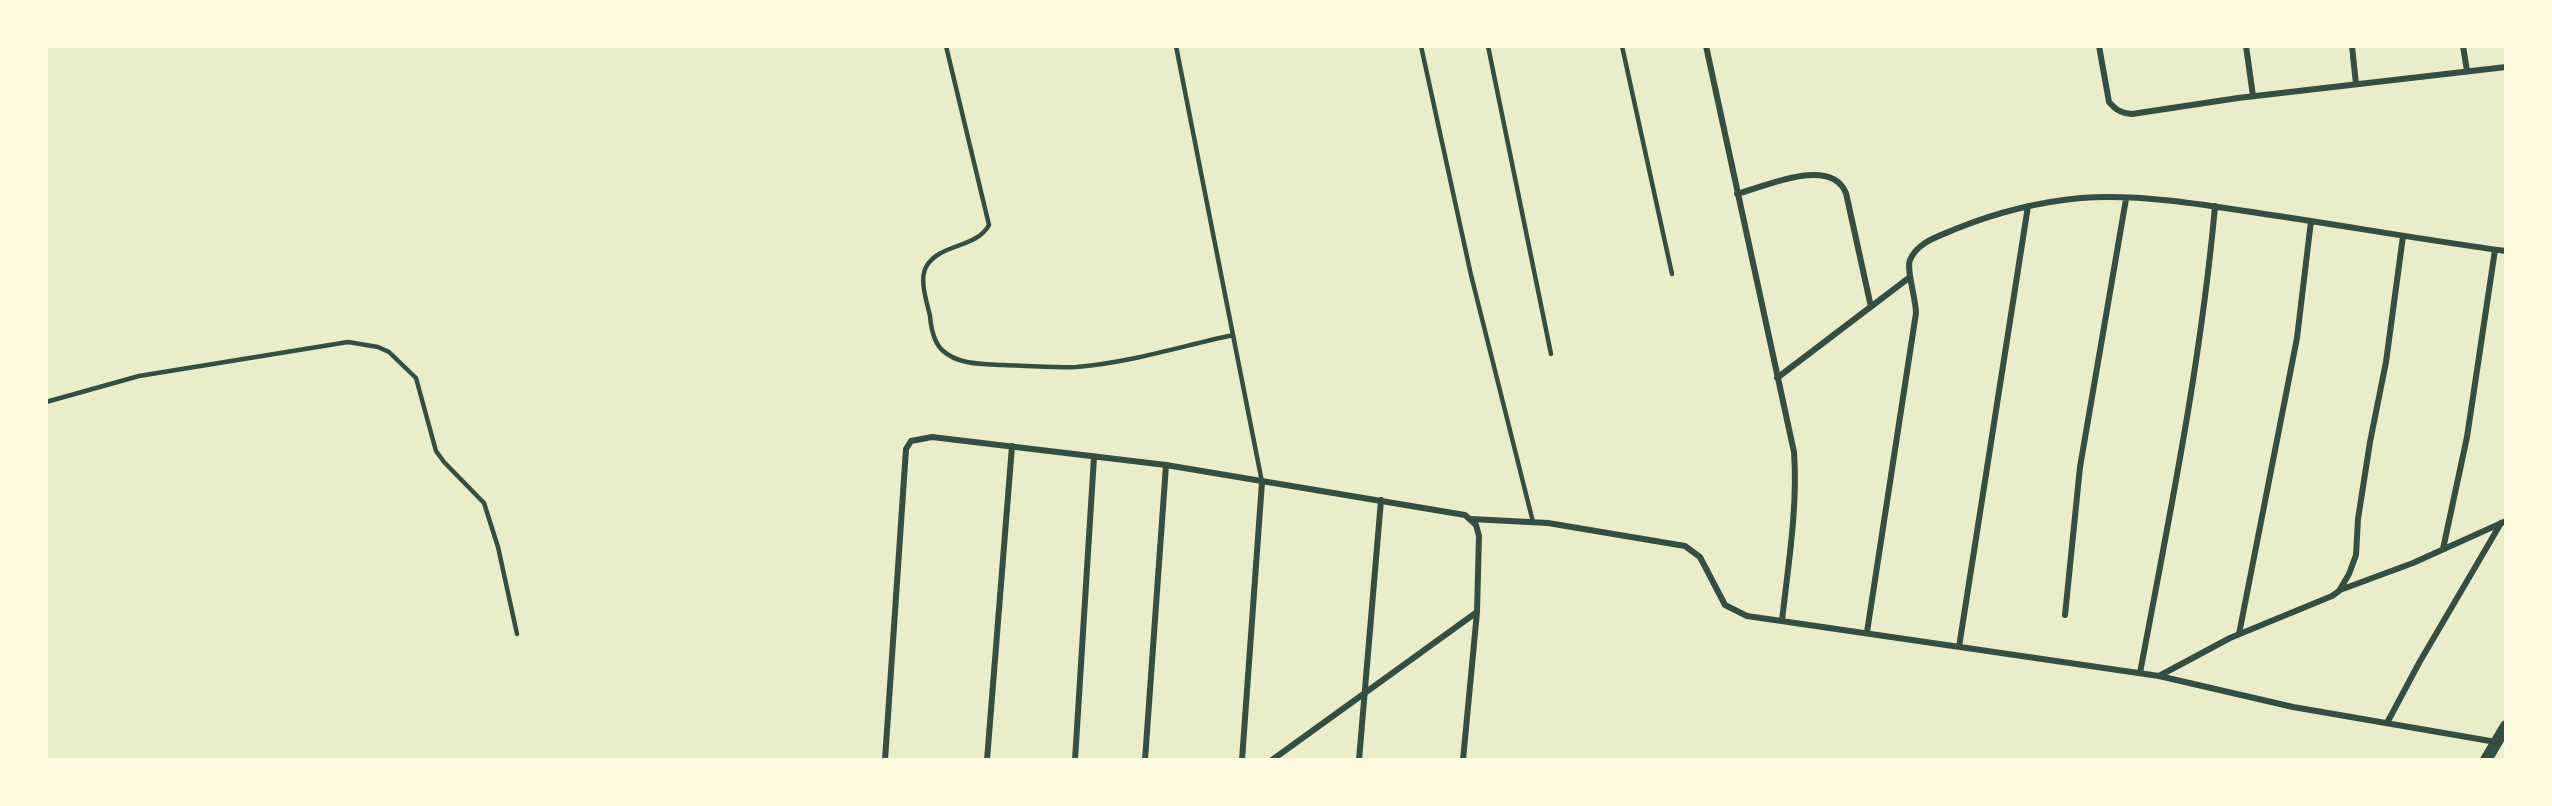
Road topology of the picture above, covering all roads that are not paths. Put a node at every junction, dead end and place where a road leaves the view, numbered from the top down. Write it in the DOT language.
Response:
graph roads {
  1 [pos="946,46"];
  2 [pos="1176,46"];
  3 [pos="1421,46"];
  4 [pos="1488,46"];
  5 [pos="1622,46"];
  6 [pos="1706,46"];
  7 [pos="2099,46"];
  8 [pos="2246,46"];
  9 [pos="2352,46"];
  10 [pos="2463,46"];
  11 [pos="2505,67"];
  12 [pos="2467,71"];
  13 [pos="2356,84"];
  14 [pos="2253,96"];
  15 [pos="1737,194"];
  16 [pos="2127,199"];
  17 [pos="2028,206"];
  18 [pos="2215,206"];
  19 [pos="2311,221"];
  20 [pos="2403,236"];
  21 [pos="2495,250"];
  22 [pos="2505,251"];
  23 [pos="1672,274"];
  24 [pos="1910,277"];
  25 [pos="1871,307"];
  26 [pos="1233,335"];
  27 [pos="1551,354"];
  28 [pos="1778,378"];
  29 [pos="46,402"];
  30 [pos="1012,446"];
  31 [pos="1094,457"];
  32 [pos="1166,465"];
  33 [pos="1262,482"];
  34 [pos="1381,500"];
  35 [pos="1471,519"];
  36 [pos="1533,522"];
  37 [pos="2503,522"];
  38 [pos="2444,549"];
  39 [pos="2339,591"];
  40 [pos="1477,612"];
  41 [pos="2065,615"];
  42 [pos="1782,621"];
  43 [pos="1867,632"];
  44 [pos="517,634"];
  45 [pos="2239,634"];
  46 [pos="1959,647"];
  47 [pos="2140,673"];
  48 [pos="2159,676"];
  49 [pos="1364,692"];
  50 [pos="2387,723"];
  51 [pos="2505,726"];
  52 [pos="2496,742"];
  53 [pos="885,759"];
  54 [pos="987,759"];
  55 [pos="1075,759"];
  56 [pos="1145,759"];
  57 [pos="1242,759"];
  58 [pos="1272,759"];
  59 [pos="1359,759"];
  60 [pos="1463,759"];
  61 [pos="2486,759"];
  1 -- 26 [label="lane"];
  2 -- 26 [label="lane"];
  3 -- 36 [label="lane"];
  4 -- 27 [label="lane"];
  5 -- 23 [label="lane"];
  6 -- 15 [label="street"];
  7 -- 14 [label="street"];
  8 -- 14 [label="street"];
  9 -- 13 [label="street"];
  10 -- 12 [label="street"];
  11 -- 12 [label="street"];
  12 -- 13 [label="street"];
  13 -- 14 [label="street"];
  15 -- 25 [label="street"];
  15 -- 28 [label="street"];
  16 -- 17 [label="street"];
  16 -- 18 [label="street"];
  16 -- 41 [label="street"];
  17 -- 24 [label="street"];
  17 -- 46 [label="street"];
  18 -- 19 [label="street"];
  18 -- 47 [label="street"];
  19 -- 20 [label="street"];
  19 -- 45 [label="street"];
  20 -- 21 [label="street"];
  20 -- 39 [label="street"];
  21 -- 22 [label="street"];
  21 -- 38 [label="street"];
  24 -- 25 [label="street"];
  24 -- 43 [label="street"];
  25 -- 28 [label="street"];
  26 -- 33 [label="lane"];
  28 -- 42 [label="street"];
  29 -- 44 [label="lane"];
  30 -- 31 [label="street"];
  30 -- 53 [label="street"];
  30 -- 54 [label="street"];
  31 -- 32 [label="street"];
  31 -- 55 [label="street"];
  32 -- 33 [label="street"];
  32 -- 56 [label="street"];
  33 -- 34 [label="street"];
  33 -- 57 [label="street"];
  34 -- 35 [label="street"];
  34 -- 49 [label="street"];
  35 -- 36 [label="street"];
  35 -- 40 [label="street"];
  36 -- 42 [label="street"];
  37 -- 38 [label="street"];
  37 -- 50 [label="street"];
  38 -- 39 [label="street"];
  39 -- 45 [label="street"];
  40 -- 49 [label="street"];
  40 -- 60 [label="street"];
  42 -- 43 [label="street"];
  43 -- 46 [label="street"];
  45 -- 48 [label="street"];
  46 -- 47 [label="street"];
  47 -- 48 [label="street"];
  48 -- 50 [label="street"];
  49 -- 58 [label="street"];
  49 -- 59 [label="street"];
  50 -- 52 [label="street"];
  51 -- 52 [label="main road"];
  52 -- 61 [label="main road"];
}
